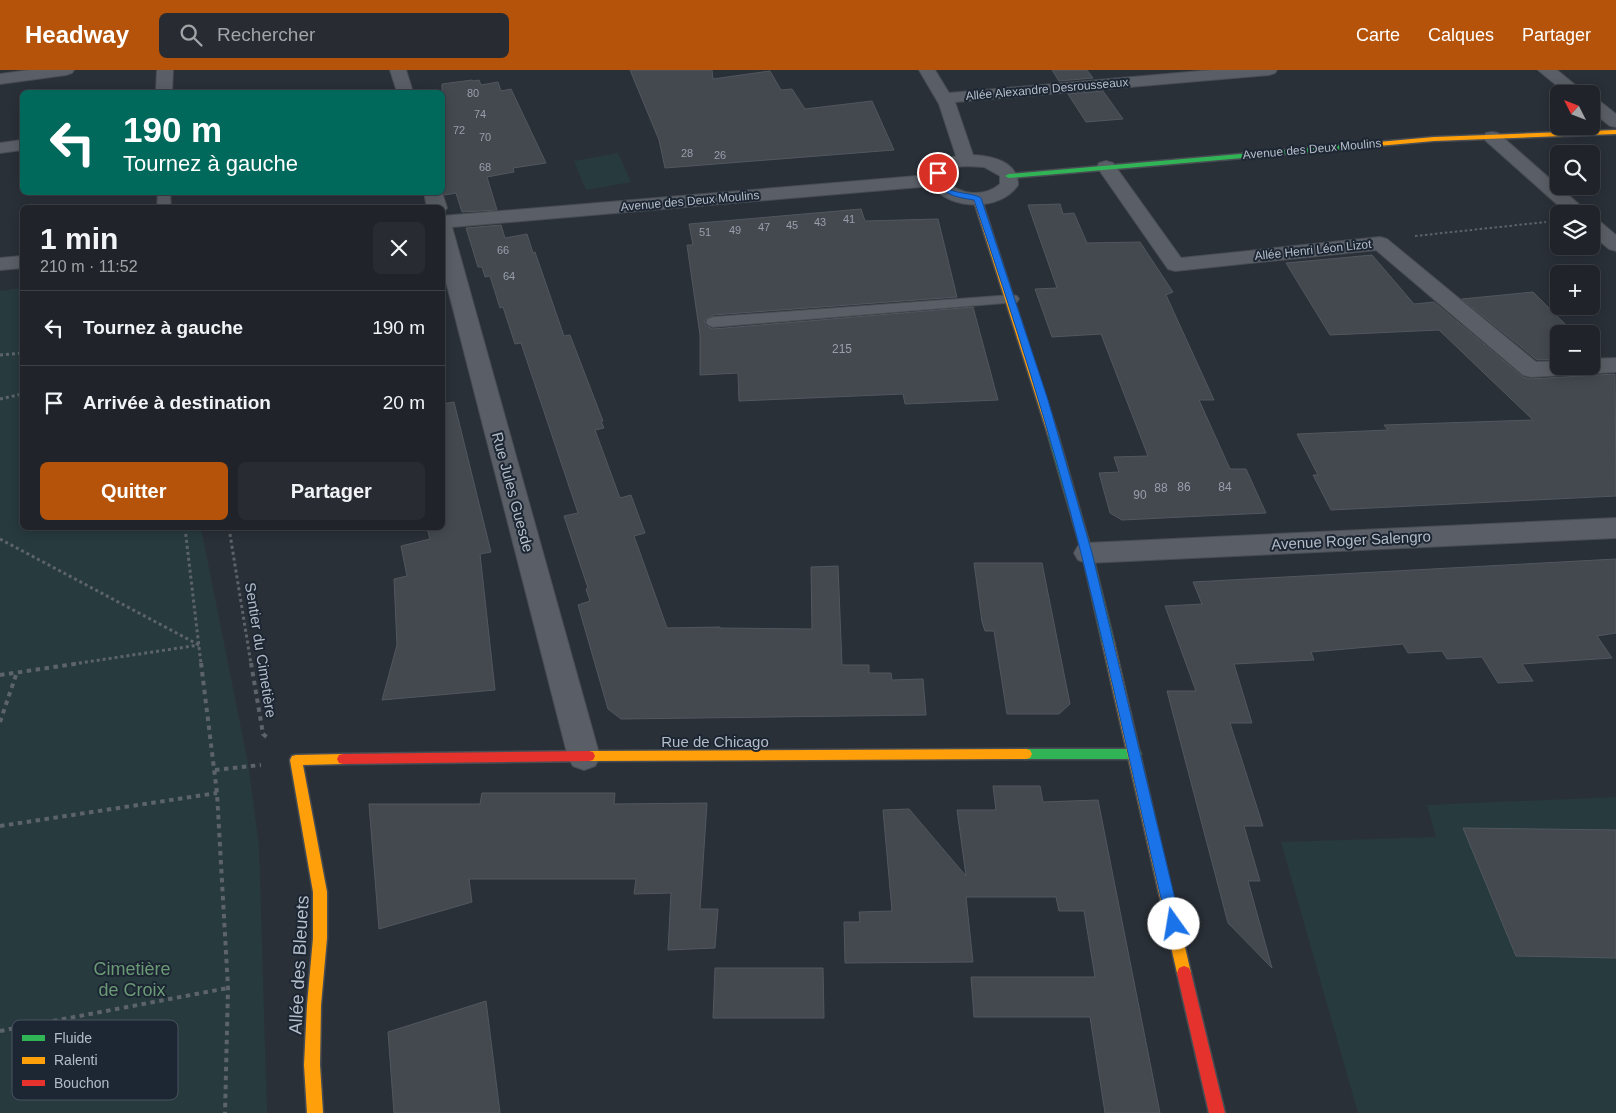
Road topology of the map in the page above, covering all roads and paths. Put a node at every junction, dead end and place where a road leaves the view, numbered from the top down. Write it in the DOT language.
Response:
graph roads {
  1 [pos="66,70"];
  2 [pos="165,70"];
  3 [pos="398,70"];
  4 [pos="927,70"];
  5 [pos="1269,70"];
  6 [pos="1546,70"];
  7 [pos="1239,71"];
  8 [pos="0,79"];
  9 [pos="1566,85"];
  10 [pos="164,90"];
  11 [pos="403,90"];
  12 [pos="944,98"];
  13 [pos="1600,110"];
  14 [pos="1616,122"];
  15 [pos="1616,132"];
  16 [pos="1492,137"];
  17 [pos="20,145"];
  18 [pos="0,148"];
  19 [pos="966,160"];
  20 [pos="1106,167"];
  21 [pos="1009,176"];
  22 [pos="937,180"];
  23 [pos="977,198"];
  24 [pos="1570,205"];
  25 [pos="1549,221"];
  26 [pos="445,222"];
  27 [pos="1600,232"];
  28 [pos="445,237"];
  29 [pos="1380,243"];
  30 [pos="1616,245"];
  31 [pos="20,262"];
  32 [pos="0,264"];
  33 [pos="1012,299"];
  34 [pos="713,322"];
  35 [pos="20,352"];
  36 [pos="0,355"];
  37 [pos="1616,365"];
  38 [pos="20,394"];
  39 [pos="0,399"];
  40 [pos="1616,528"];
  41 [pos="185,530"];
  42 [pos="230,530"];
  43 [pos="0,539"];
  44 [pos="1087,553"];
  45 [pos="199,645"];
  46 [pos="17,672"];
  47 [pos="0,675"];
  48 [pos="0,722"];
  49 [pos="1135,754"];
  50 [pos="584,757"];
  51 [pos="296,760"];
  52 [pos="215,770"];
  53 [pos="217,793"];
  54 [pos="0,826"];
  55 [pos="228,988"];
  56 [pos="58,1020"];
  57 [pos="225,1113"];
  58 [pos="315,1113"];
  59 [pos="1218,1113"];
  1 -- 8 [label="street"];
  2 -- 10 [label="street"];
  3 -- 11 [label="street"];
  4 -- 12 [label="street"];
  5 -- 7 [label="street, Allée Alexandre Desrousseaux"];
  6 -- 9 [label="street"];
  7 -- 12 [label="street, Allée Alexandre Desrousseaux"];
  12 -- 19 [label="street"];
  13 -- 14 [label="street"];
  15 -- 16 [label="street, Avenue des Deux Moulins"];
  16 -- 20 [label="street, Avenue des Deux Moulins"];
  16 -- 24 [label="street"];
  17 -- 18 [label="street"];
  19 -- 21 [label="street"];
  19 -- 22 [label="street"];
  20 -- 21 [label="street, Avenue des Deux Moulins"];
  20 -- 29 [label="street, Allée Henri Léon Lizot"];
  21 -- 23 [label="street"];
  22 -- 23 [label="street"];
  22 -- 26 [label="street, Avenue des Deux Moulins"];
  23 -- 33 [label="street"];
  25 -- 29 [label="path"];
  27 -- 30 [label="street"];
  28 -- 50 [label="street, Rue Jules Guesde"];
  29 -- 37 [label="street, Allée Henri Léon Lizot"];
  31 -- 32 [label="street"];
  33 -- 34 [label="lane"];
  33 -- 44 [label="street"];
  35 -- 36 [label="path"];
  38 -- 39 [label="path"];
  40 -- 44 [label="street, Avenue Roger Salengro"];
  41 -- 45 [label="path"];
  42 -- 51 [label="path, Sentier du Cimetière"];
  43 -- 45 [label="path"];
  44 -- 49 [label="street"];
  45 -- 46 [label="path"];
  45 -- 52 [label="path"];
  46 -- 47 [label="path"];
  46 -- 48 [label="path"];
  49 -- 50 [label="street, Rue de Chicago"];
  49 -- 59 [label="street"];
  50 -- 51 [label="street, Rue de Chicago"];
  51 -- 52 [label="path"];
  51 -- 58 [label="street, Allée des Bleuets"];
  52 -- 53 [label="path"];
  53 -- 54 [label="path"];
  53 -- 55 [label="path"];
  55 -- 56 [label="path"];
  55 -- 57 [label="path"];
}
